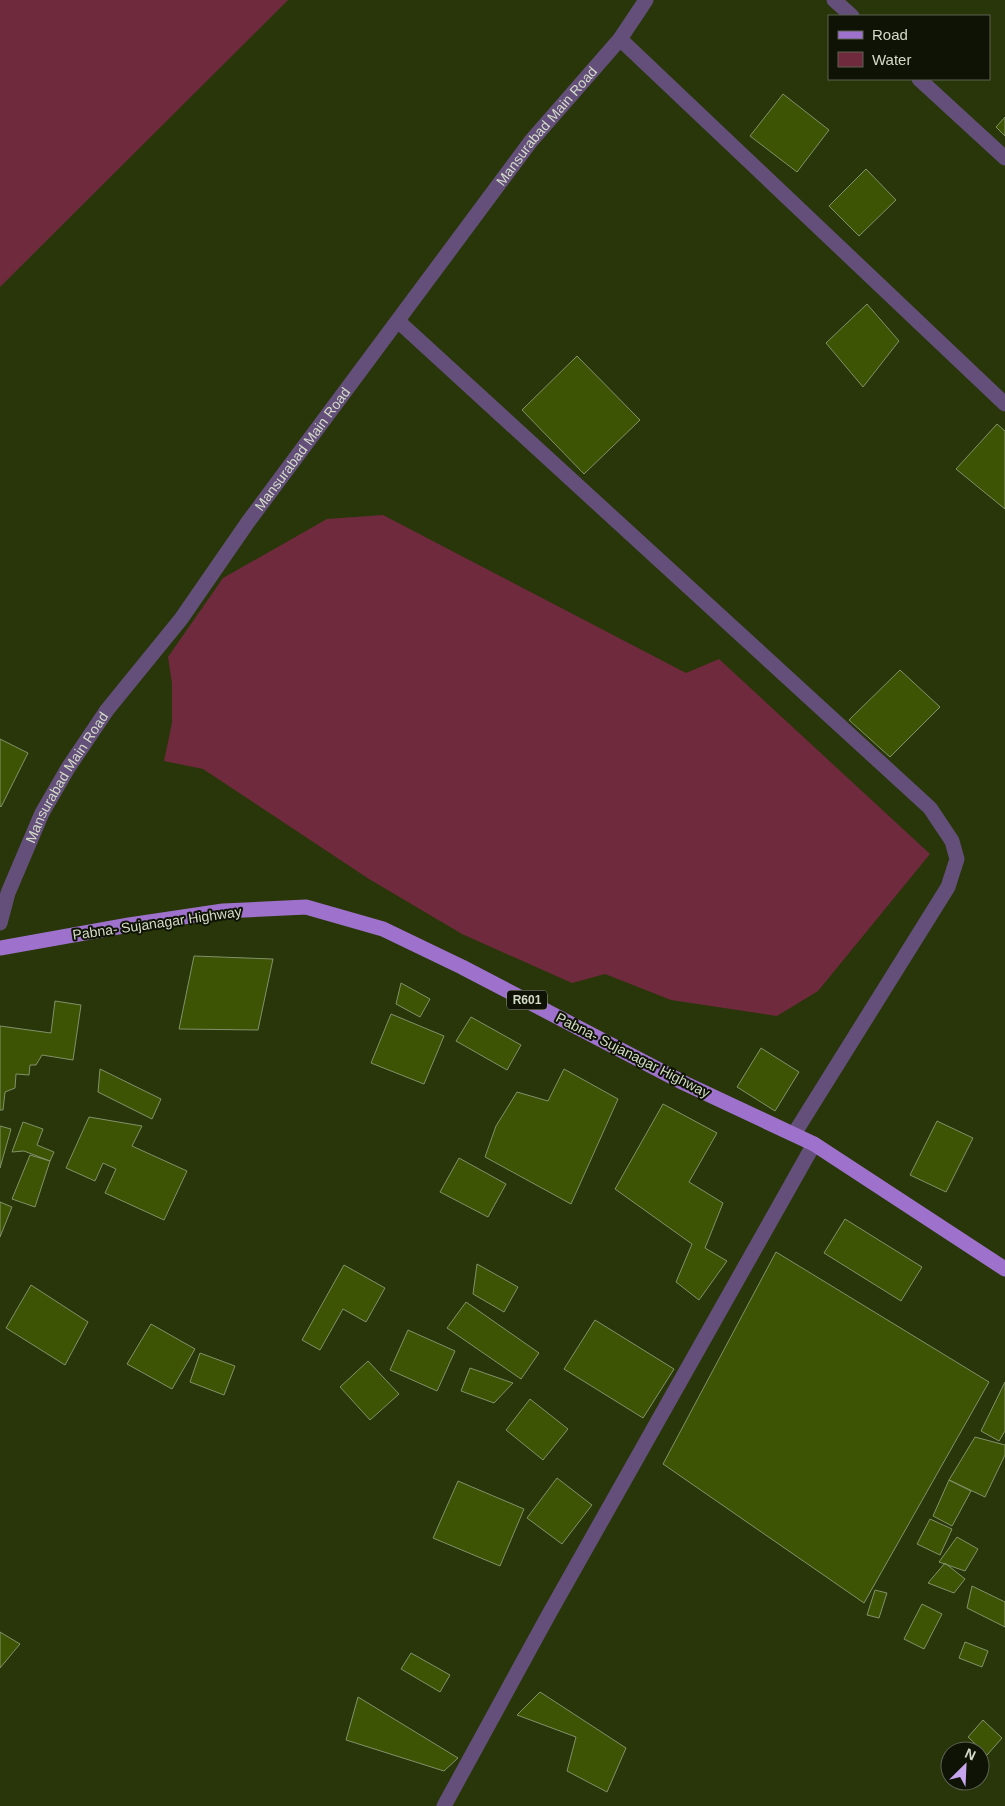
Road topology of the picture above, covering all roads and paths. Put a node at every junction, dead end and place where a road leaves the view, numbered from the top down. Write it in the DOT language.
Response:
graph roads {
  1 [pos="646,0"];
  2 [pos="834,0"];
  3 [pos="851,15"];
  4 [pos="620,39"];
  5 [pos="920,80"];
  6 [pos="1005,158"];
  7 [pos="398,321"];
  8 [pos="1005,404"];
  9 [pos="0,923"];
  10 [pos="0,948"];
  11 [pos="794,1134"];
  12 [pos="814,1144"];
  13 [pos="1005,1269"];
  14 [pos="444,1806"];
  1 -- 4 [label="street, Mansurabad Main Road"];
  2 -- 3 [label="street"];
  4 -- 7 [label="street, Mansurabad Main Road"];
  4 -- 8 [label="street"];
  5 -- 6 [label="street"];
  7 -- 9 [label="street, Mansurabad Main Road"];
  7 -- 11 [label="street"];
  10 -- 11 [label="main road, Pabna- Sujanagar Highway / R601"];
  11 -- 12 [label="main road, Pabna- Sujanagar Highway / R601"];
  12 -- 13 [label="main road, Pabna- Sujanagar Highway / R601"];
  12 -- 14 [label="street"];
}
